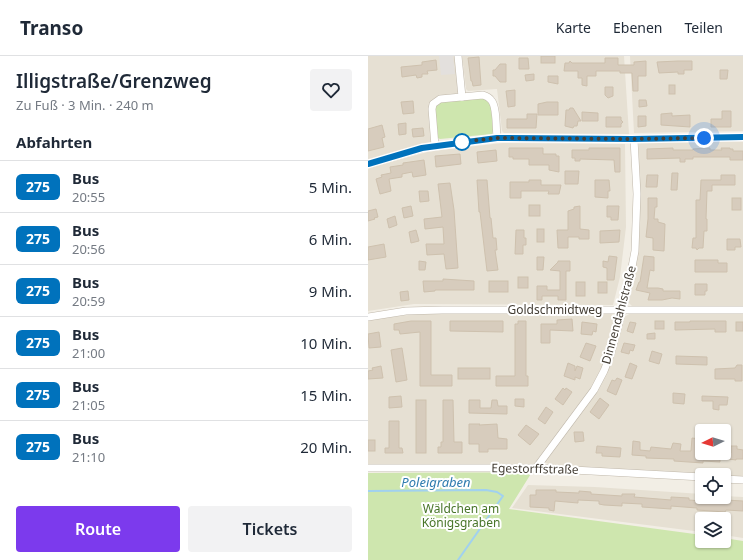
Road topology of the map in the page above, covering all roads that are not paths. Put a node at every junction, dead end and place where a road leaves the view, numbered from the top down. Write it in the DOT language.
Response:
graph roads {
  1 [pos="458,56"];
  2 [pos="462,97"];
  3 [pos="743,137"];
  4 [pos="497,138"];
  5 [pos="634,139"];
  6 [pos="435,146"];
  7 [pos="368,164"];
  8 [pos="743,310"];
  9 [pos="622,311"];
  10 [pos="368,317"];
  11 [pos="368,468"];
  12 [pos="536,468"];
  13 [pos="695,478"];
  14 [pos="731,479"];
  15 [pos="743,480"];
  1 -- 2 [label="street"];
  2 -- 4 [label="street"];
  2 -- 6 [label="street"];
  3 -- 5 [label="street"];
  4 -- 5 [label="street"];
  4 -- 6 [label="street"];
  5 -- 9 [label="street, Dinnendahlstraße"];
  6 -- 7 [label="street"];
  8 -- 9 [label="street, Goldschmidtweg"];
  9 -- 10 [label="street, Goldschmidtweg"];
  9 -- 12 [label="street, Dinnendahlstraße"];
  11 -- 12 [label="street, Egestorffstraße"];
  12 -- 13 [label="street, Egestorffstraße"];
  14 -- 15 [label="street"];
}
